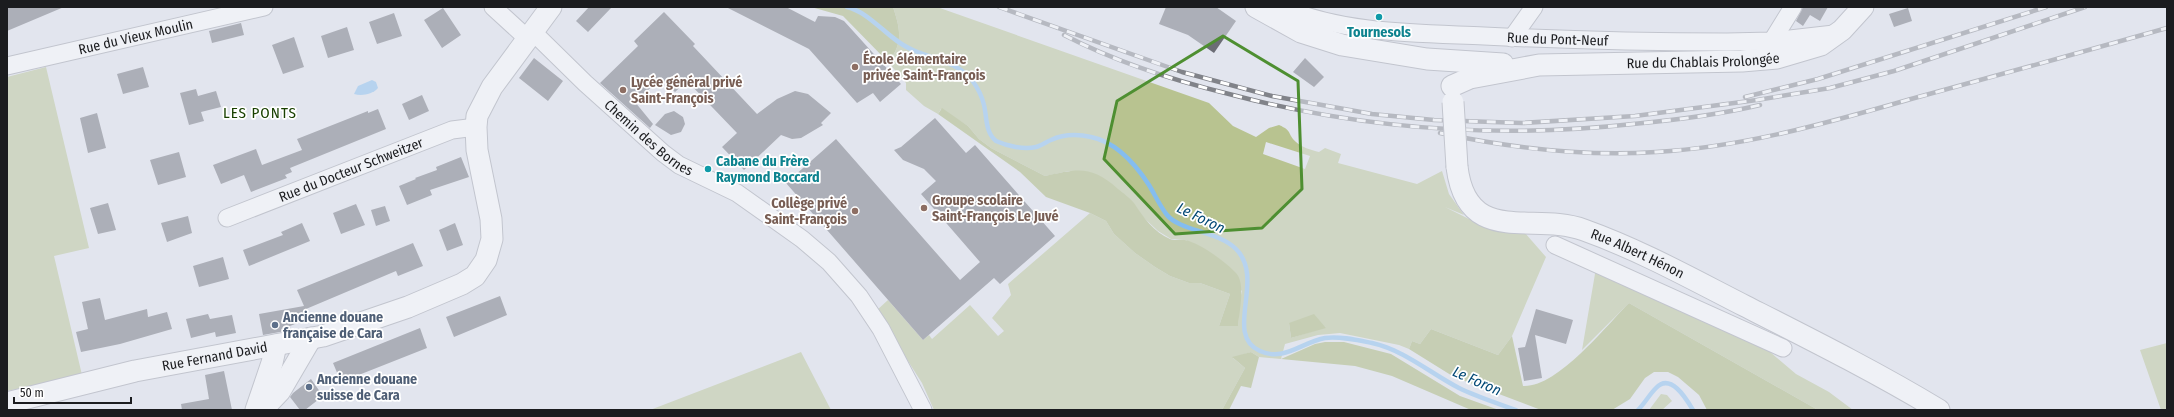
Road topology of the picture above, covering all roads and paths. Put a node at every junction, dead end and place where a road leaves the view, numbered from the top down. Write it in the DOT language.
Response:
graph roads {
  1 [pos="264,7"];
  2 [pos="493,7"];
  3 [pos="551,7"];
  4 [pos="1256,7"];
  5 [pos="1268,7"];
  6 [pos="1534,7"];
  7 [pos="1793,7"];
  8 [pos="1863,7"];
  9 [pos="1283,15"];
  10 [pos="1838,33"];
  11 [pos="530,35"];
  12 [pos="1512,38"];
  13 [pos="1772,41"];
  14 [pos="1427,59"];
  15 [pos="7,66"];
  16 [pos="1527,66"];
  17 [pos="1452,94"];
  18 [pos="476,127"];
  19 [pos="227,218"];
  20 [pos="1555,244"];
  21 [pos="311,338"];
  22 [pos="276,344"];
  23 [pos="1783,348"];
  24 [pos="7,402"];
  25 [pos="256,410"];
  26 [pos="262,410"];
  27 [pos="923,410"];
  28 [pos="1939,410"];
  1 -- 15 [label="street, Rue du Vieux Moulin"];
  2 -- 11 [label="street"];
  3 -- 11 [label="street, Rue Fernand David"];
  4 -- 9 [label="street, Rue du Pont-Neuf"];
  5 -- 9 [label="street, Rue du Pont-Neuf"];
  6 -- 12 [label="street"];
  7 -- 13 [label="street"];
  8 -- 10 [label="street, Rue du Chablais Prolongée"];
  9 -- 12 [label="street, Rue du Pont-Neuf"];
  9 -- 14 [label="street, Rue du Pont-Neuf"];
  10 -- 13 [label="street, Rue du Pont-Neuf"];
  10 -- 16 [label="street, Rue du Chablais Prolongée"];
  11 -- 18 [label="street, Rue Fernand David"];
  11 -- 27 [label="street, Chemin des Bornes"];
  12 -- 13 [label="street, Rue du Pont-Neuf"];
  14 -- 16 [label="street, Rue du Chablais Prolongée"];
  14 -- 17 [label="street, Rue Albert Hénon"];
  16 -- 17 [label="street, Rue du Chablais Prolongée"];
  17 -- 28 [label="street, Rue Albert Hénon, bridge"];
  18 -- 19 [label="street, Rue du Docteur Schweitzer"];
  18 -- 21 [label="street, Rue Fernand David"];
  20 -- 23 [label="street"];
  21 -- 22 [label="street, Rue Fernand David"];
  21 -- 26 [label="street"];
  22 -- 24 [label="street, Rue Fernand David"];
  22 -- 25 [label="street"];
}
